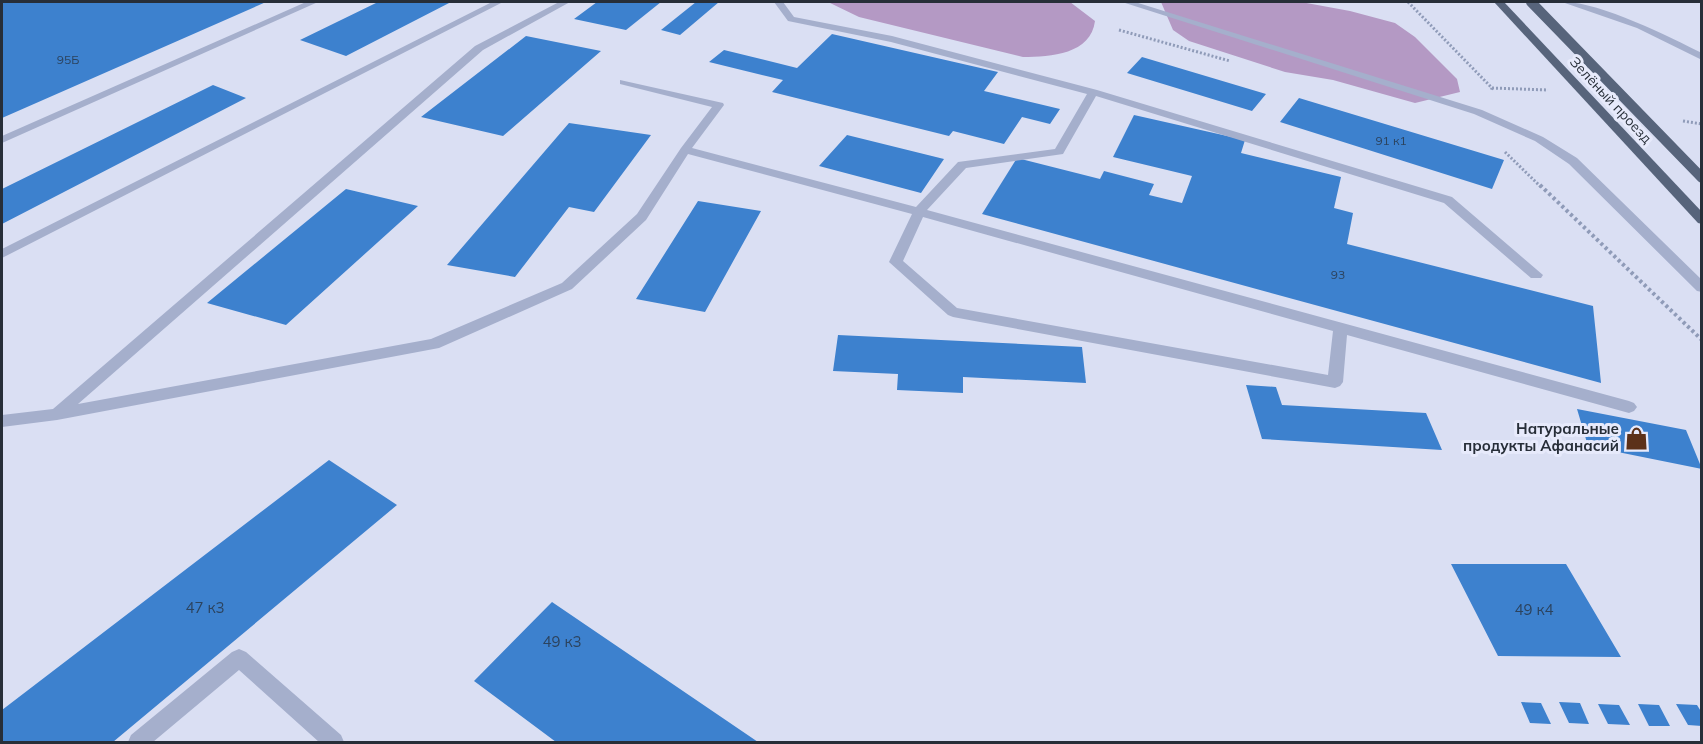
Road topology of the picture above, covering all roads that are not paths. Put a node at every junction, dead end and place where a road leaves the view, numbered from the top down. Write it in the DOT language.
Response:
graph roads {
  1 [pos="313,2"];
  2 [pos="498,2"];
  3 [pos="565,2"];
  4 [pos="779,2"];
  5 [pos="1127,2"];
  6 [pos="1499,2"];
  7 [pos="1531,2"];
  8 [pos="1567,2"];
  9 [pos="1150,6"];
  10 [pos="1701,57"];
  11 [pos="624,82"];
  12 [pos="1093,92"];
  13 [pos="2,140"];
  14 [pos="685,150"];
  15 [pos="1701,178"];
  16 [pos="919,212"];
  17 [pos="1701,220"];
  18 [pos="2,254"];
  19 [pos="1536,275"];
  20 [pos="1701,288"];
  21 [pos="1340,328"];
  22 [pos="1629,408"];
  23 [pos="57,414"];
  24 [pos="2,421"];
  25 [pos="138,742"];
  26 [pos="334,742"];
  1 -- 13 [label="street"];
  2 -- 18 [label="street"];
  3 -- 23 [label="street"];
  4 -- 12 [label="street"];
  5 -- 9 [label="street"];
  6 -- 17 [label="main road, Зелёный проезд"];
  7 -- 15 [label="main road, Зелёный проезд, bridge"];
  8 -- 10 [label="street"];
  9 -- 20 [label="street"];
  11 -- 14 [label="street"];
  12 -- 16 [label="street"];
  12 -- 19 [label="street"];
  14 -- 16 [label="street"];
  14 -- 23 [label="street"];
  16 -- 21 [label="street"];
  16 -- 21 [label="street"];
  21 -- 22 [label="street"];
  23 -- 24 [label="street"];
  25 -- 26 [label="street"];
}
